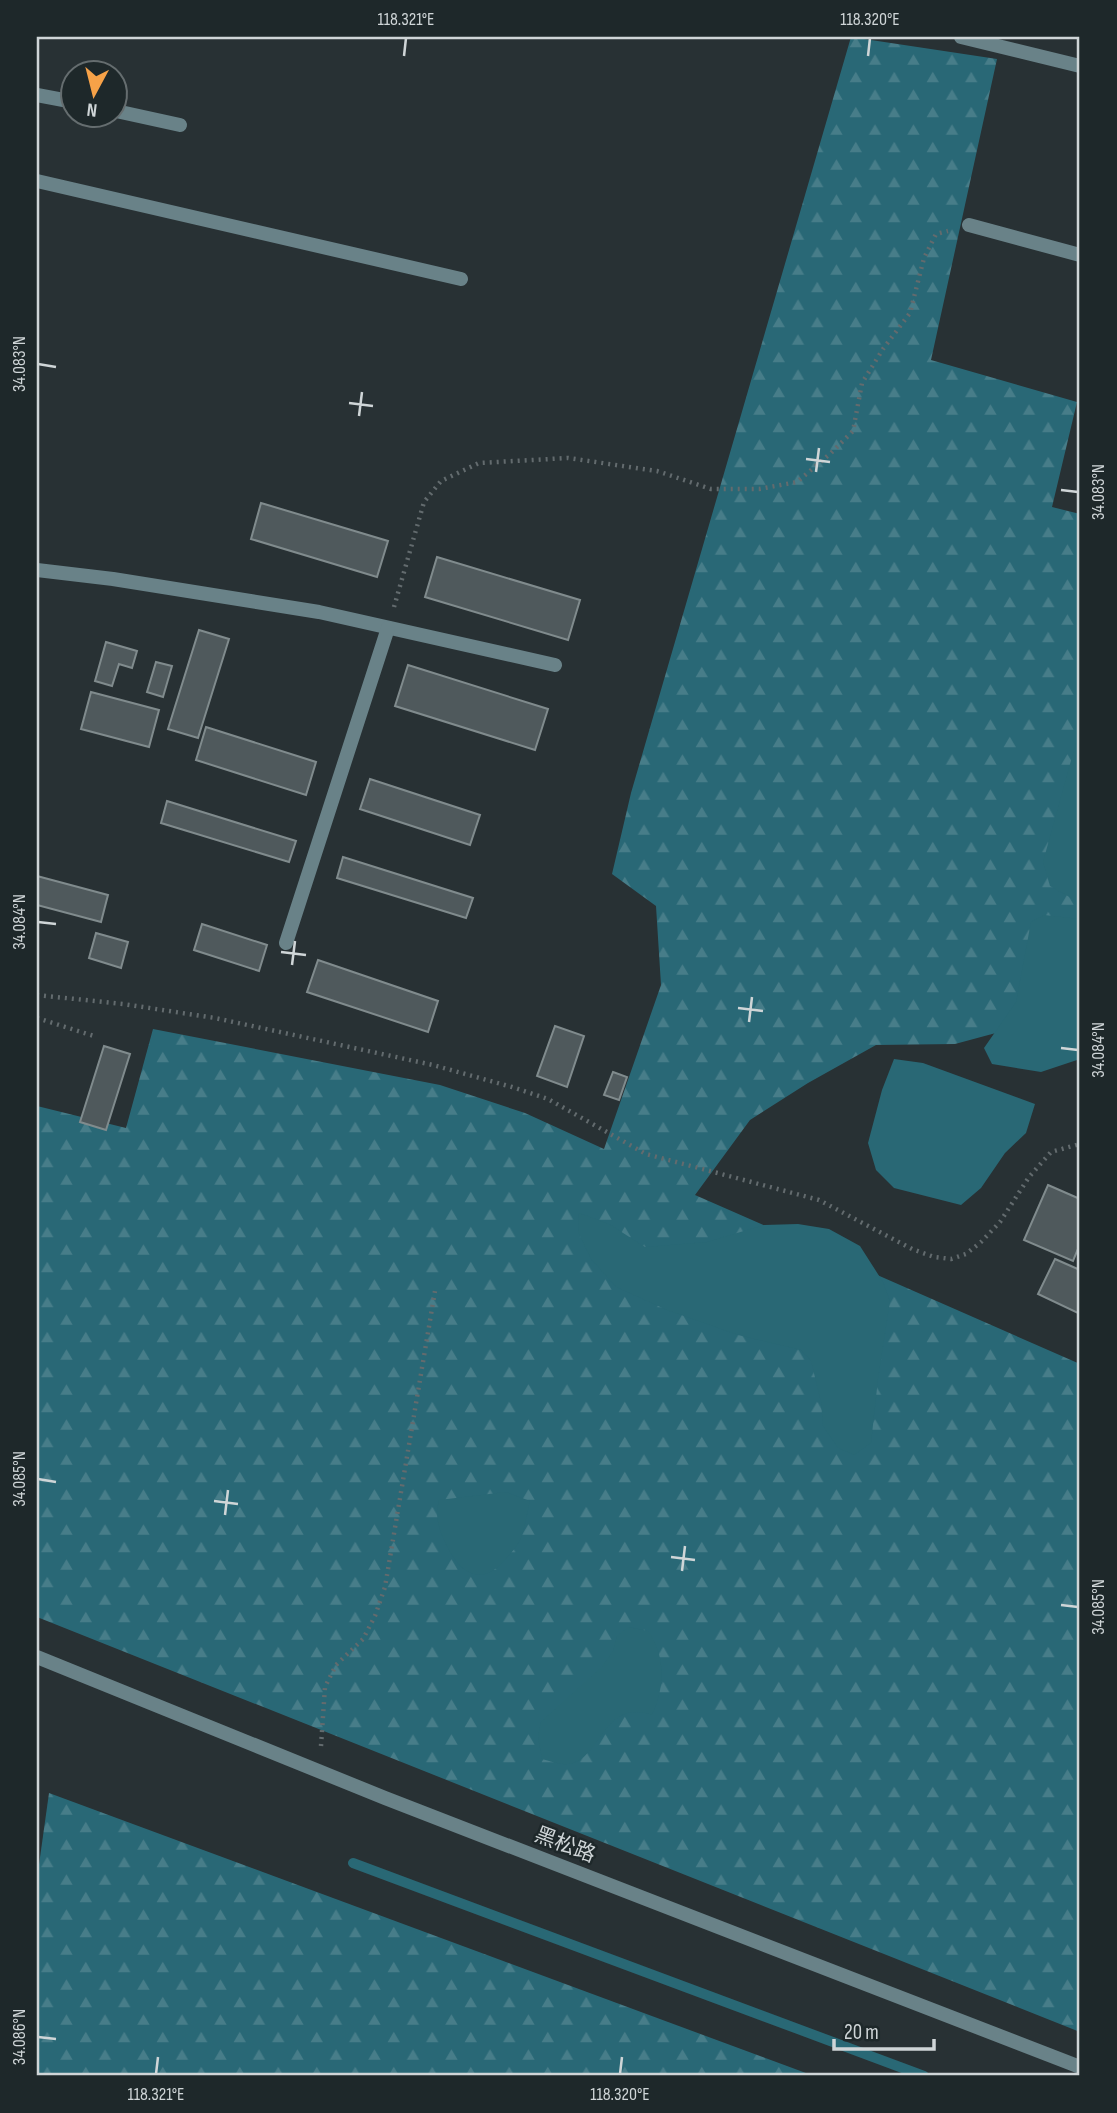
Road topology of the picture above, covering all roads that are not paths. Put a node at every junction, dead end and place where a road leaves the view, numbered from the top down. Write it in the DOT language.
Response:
graph roads {
  1 [pos="961,37"];
  2 [pos="1080,66"];
  3 [pos="37,95"];
  4 [pos="60,99"];
  5 [pos="130,114"];
  6 [pos="180,125"];
  7 [pos="37,181"];
  8 [pos="969,225"];
  9 [pos="1080,255"];
  10 [pos="461,279"];
  11 [pos="37,570"];
  12 [pos="388,628"];
  13 [pos="555,665"];
  14 [pos="286,943"];
  15 [pos="37,1657"];
  16 [pos="1080,2067"];
  1 -- 2 [label="street"];
  3 -- 4 [label="street"];
  5 -- 6 [label="street"];
  7 -- 10 [label="street"];
  8 -- 9 [label="street"];
  11 -- 12 [label="street"];
  12 -- 13 [label="street"];
  12 -- 14 [label="street"];
  15 -- 16 [label="street, 黑松路"];
}
